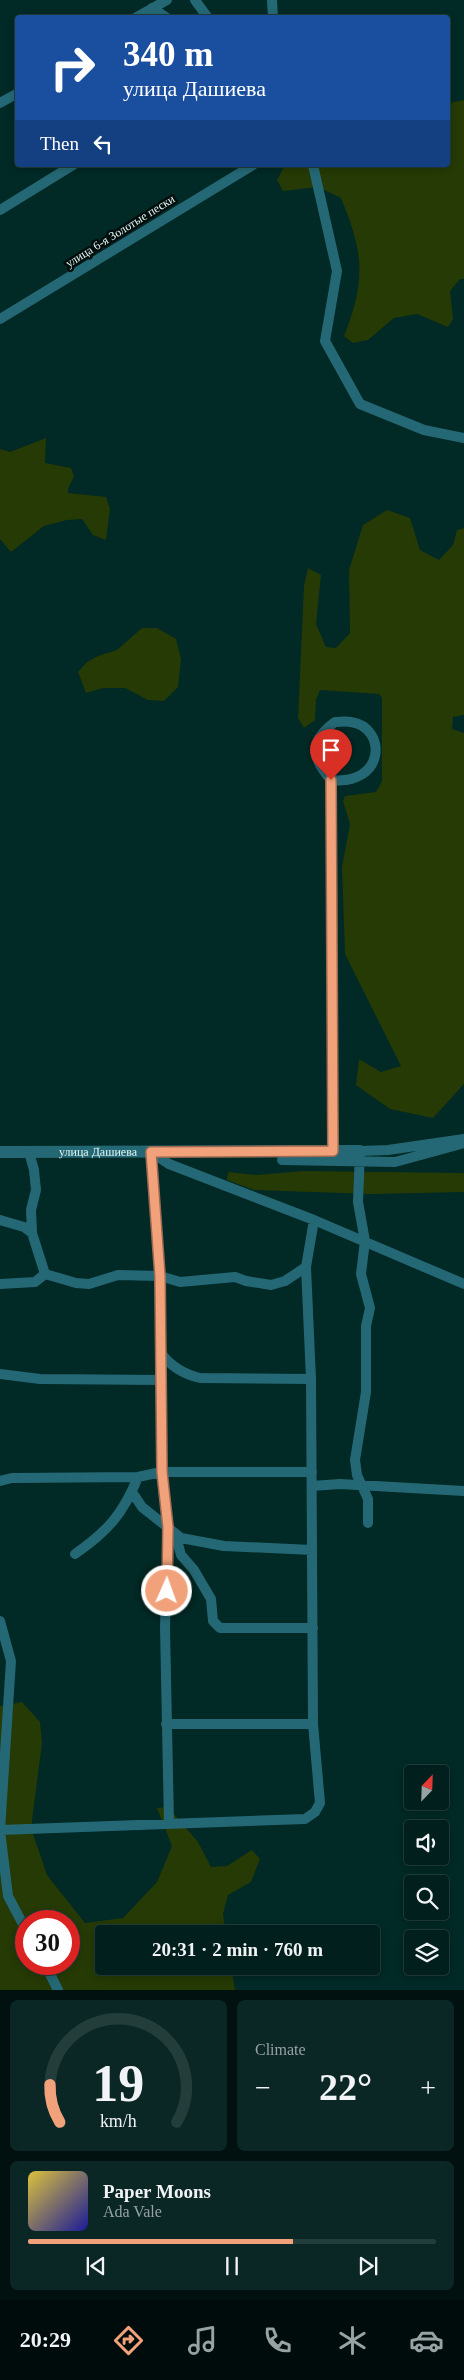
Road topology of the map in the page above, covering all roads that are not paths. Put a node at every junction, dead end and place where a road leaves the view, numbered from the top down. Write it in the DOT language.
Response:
graph roads {
  1 [pos="168,0"];
  2 [pos="195,0"];
  3 [pos="272,0"];
  4 [pos="152,8"];
  5 [pos="140,15"];
  6 [pos="162,15"];
  7 [pos="206,15"];
  8 [pos="273,15"];
  9 [pos="15,95"];
  10 [pos="0,103"];
  11 [pos="70,167"];
  12 [pos="250,167"];
  13 [pos="313,167"];
  14 [pos="0,210"];
  15 [pos="0,319"];
  16 [pos="464,438"];
  17 [pos="331,780"];
  18 [pos="464,1139"];
  19 [pos="464,1143"];
  20 [pos="333,1151"];
  21 [pos="0,1152"];
  22 [pos="29,1152"];
  23 [pos="151,1152"];
  24 [pos="360,1157"];
  25 [pos="282,1160"];
  26 [pos="0,1220"];
  27 [pos="314,1220"];
  28 [pos="32,1233"];
  29 [pos="365,1242"];
  30 [pos="306,1267"];
  31 [pos="45,1274"];
  32 [pos="160,1276"];
  33 [pos="0,1284"];
  34 [pos="464,1284"];
  35 [pos="161,1352"];
  36 [pos="0,1374"];
  37 [pos="311,1379"];
  38 [pos="162,1380"];
  39 [pos="162,1472"];
  40 [pos="312,1472"];
  41 [pos="138,1477"];
  42 [pos="0,1481"];
  43 [pos="312,1486"];
  44 [pos="361,1487"];
  45 [pos="464,1491"];
  46 [pos="132,1492"];
  47 [pos="368,1523"];
  48 [pos="172,1530"];
  49 [pos="312,1550"];
  50 [pos="75,1554"];
  51 [pos="0,1622"];
  52 [pos="313,1628"];
  53 [pos="166,1724"];
  54 [pos="313,1724"];
  55 [pos="169,1823"];
  56 [pos="0,1830"];
  57 [pos="15,1910"];
  58 [pos="50,1975"];
  59 [pos="58,1990"];
  1 -- 4 [label="street"];
  2 -- 7 [label="street"];
  3 -- 8 [label="street"];
  4 -- 5 [label="street"];
  4 -- 6 [label="street"];
  9 -- 10 [label="street"];
  11 -- 14 [label="street"];
  12 -- 15 [label="street, улица 6-я Золотые пески"];
  13 -- 16 [label="street"];
  17 -- 17 [label="street"];
  17 -- 20 [label="street"];
  18 -- 24 [label="street, улица Дашиева"];
  19 -- 24 [label="street"];
  20 -- 23 [label="street, улица Дашиева"];
  20 -- 24 [label="street, улица Дашиева"];
  21 -- 22 [label="street, улица Дашиева"];
  22 -- 23 [label="street, улица Дашиева"];
  22 -- 28 [label="street"];
  23 -- 27 [label="street"];
  23 -- 32 [label="street"];
  24 -- 25 [label="street"];
  24 -- 29 [label="street"];
  26 -- 28 [label="street"];
  27 -- 29 [label="street"];
  27 -- 30 [label="street"];
  28 -- 31 [label="street"];
  29 -- 34 [label="street"];
  29 -- 44 [label="street"];
  30 -- 32 [label="street"];
  30 -- 37 [label="street"];
  31 -- 32 [label="street"];
  31 -- 33 [label="street"];
  32 -- 35 [label="street"];
  35 -- 37 [label="street"];
  35 -- 38 [label="street"];
  36 -- 38 [label="street"];
  37 -- 40 [label="street"];
  38 -- 39 [label="street"];
  39 -- 40 [label="street"];
  39 -- 41 [label="street"];
  39 -- 48 [label="street"];
  40 -- 43 [label="street"];
  41 -- 42 [label="street"];
  41 -- 46 [label="street"];
  43 -- 44 [label="street"];
  43 -- 49 [label="street"];
  44 -- 45 [label="street"];
  44 -- 47 [label="street"];
  46 -- 48 [label="street"];
  46 -- 50 [label="street"];
  48 -- 49 [label="street"];
  48 -- 52 [label="street"];
  48 -- 53 [label="street"];
  49 -- 52 [label="street"];
  51 -- 56 [label="street"];
  52 -- 54 [label="street"];
  53 -- 54 [label="street"];
  53 -- 55 [label="street"];
  54 -- 55 [label="street"];
  55 -- 56 [label="street"];
  56 -- 57 [label="street"];
  58 -- 59 [label="street"];
}
